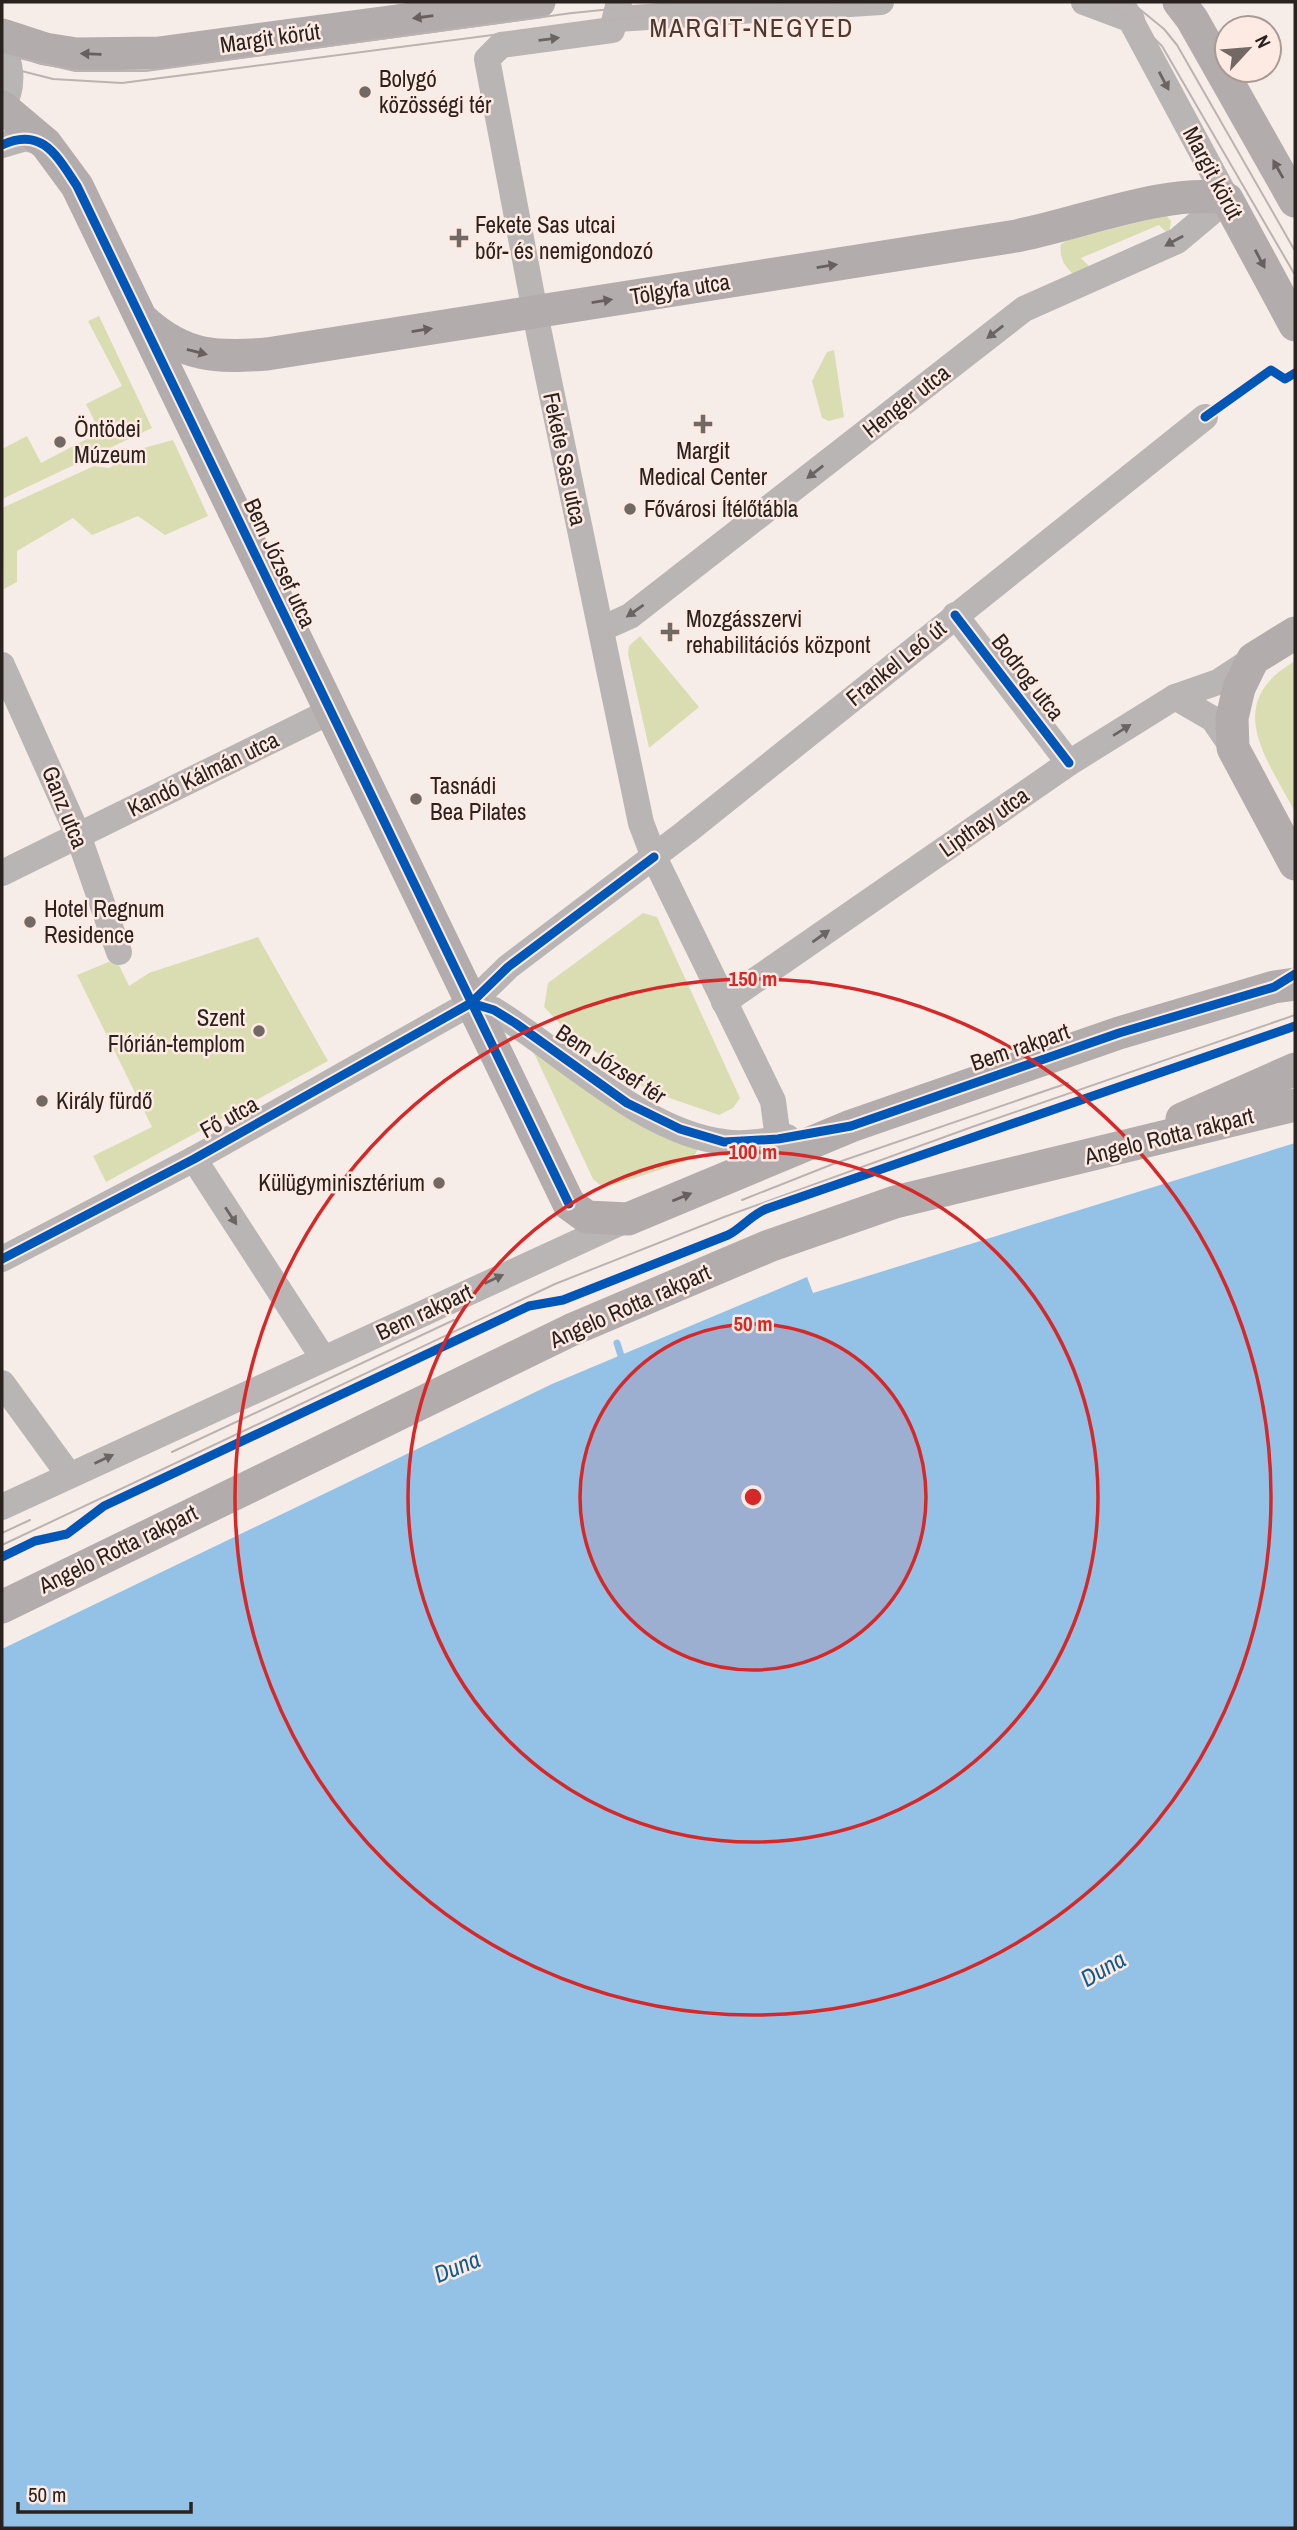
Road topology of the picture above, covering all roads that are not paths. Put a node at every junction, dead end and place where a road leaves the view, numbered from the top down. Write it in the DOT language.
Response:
graph roads {
  1 [pos="539,2"];
  2 [pos="880,2"];
  3 [pos="1084,2"];
  4 [pos="1179,2"];
  5 [pos="618,11"];
  6 [pos="1126,11"];
  7 [pos="2,35"];
  8 [pos="2,40"];
  9 [pos="2,107"];
  10 [pos="46,144"];
  11 [pos="2,145"];
  12 [pos="1227,199"];
  13 [pos="1295,201"];
  14 [pos="535,312"];
  15 [pos="140,317"];
  16 [pos="1295,325"];
  17 [pos="1205,416"];
  18 [pos="955,615"];
  19 [pos="601,629"];
  20 [pos="1295,633"];
  21 [pos="1253,659"];
  22 [pos="2,665"];
  23 [pos="1175,697"];
  24 [pos="329,712"];
  25 [pos="1233,748"];
  26 [pos="1069,763"];
  27 [pos="78,835"];
  28 [pos="654,857"];
  29 [pos="1295,863"];
  30 [pos="2,873"];
  31 [pos="119,952"];
  32 [pos="1288,982"];
  33 [pos="724,1002"];
  34 [pos="471,1003"];
  35 [pos="1295,1069"];
  36 [pos="1295,1105"];
  37 [pos="851,1126"];
  38 [pos="778,1139"];
  39 [pos="1147,1142"];
  40 [pos="194,1159"];
  41 [pos="736,1175"];
  42 [pos="628,1219"];
  43 [pos="2,1259"];
  44 [pos="323,1358"];
  45 [pos="2,1383"];
  46 [pos="69,1475"];
  47 [pos="2,1507"];
  48 [pos="2,1607"];
  1 -- 7 [label="main road, Margit körút, one-way"];
  2 -- 5 [label="street"];
  3 -- 6 [label="street, Margit körút"];
  13 -- 4 [label="main road, one-way"];
  14 -- 5 [label="street, Fekete Sas utca, one-way"];
  6 -- 12 [label="street, Margit körút, one-way"];
  8 -- 9 [label="street"];
  9 -- 10 [label="main road"];
  10 -- 11 [label="street"];
  10 -- 15 [label="main road, Bem József utca"];
  14 -- 12 [label="main road, Tölgyfa utca, one-way"];
  12 -- 16 [label="main road, Margit körút, one-way"];
  12 -- 19 [label="street, Henger utca, one-way"];
  15 -- 14 [label="main road, Tölgyfa utca, one-way"];
  14 -- 19 [label="street, Fekete Sas utca"];
  15 -- 24 [label="main road, Bem József utca"];
  17 -- 18 [label="street, Frankel Leó út"];
  18 -- 26 [label="street, Bodrog utca"];
  18 -- 28 [label="street, Frankel Leó út"];
  19 -- 28 [label="street, Fekete Sas utca"];
  20 -- 21 [label="main road"];
  21 -- 23 [label="street, Lipthay utca"];
  21 -- 25 [label="main road"];
  22 -- 27 [label="street, Ganz utca"];
  23 -- 25 [label="street"];
  26 -- 23 [label="street, Lipthay utca, one-way"];
  24 -- 27 [label="street, Kandó Kálmán utca"];
  24 -- 34 [label="main road, Bem József utca"];
  25 -- 29 [label="main road"];
  33 -- 26 [label="street, Lipthay utca, one-way"];
  27 -- 30 [label="street, Kandó Kálmán utca"];
  27 -- 31 [label="street, Ganz utca"];
  28 -- 33 [label="street"];
  28 -- 34 [label="street"];
  32 -- 37 [label="main road, Bem rakpart"];
  33 -- 38 [label="street"];
  34 -- 38 [label="street, Bem József tér"];
  34 -- 40 [label="street, Fő utca"];
  34 -- 42 [label="main road"];
  35 -- 39 [label="main road"];
  36 -- 39 [label="main road, Angelo Rotta rakpart"];
  37 -- 38 [label="street, Bem rakpart"];
  37 -- 41 [label="main road, Bem rakpart"];
  38 -- 41 [label="street"];
  39 -- 48 [label="main road, Angelo Rotta rakpart"];
  40 -- 43 [label="street, Fő utca"];
  40 -- 44 [label="street, one-way"];
  42 -- 41 [label="main road, Bem rakpart, one-way"];
  44 -- 42 [label="street, Bem rakpart, one-way"];
  46 -- 44 [label="street, Bem rakpart, one-way"];
  45 -- 46 [label="street"];
  46 -- 47 [label="street, Bem rakpart"];
}
